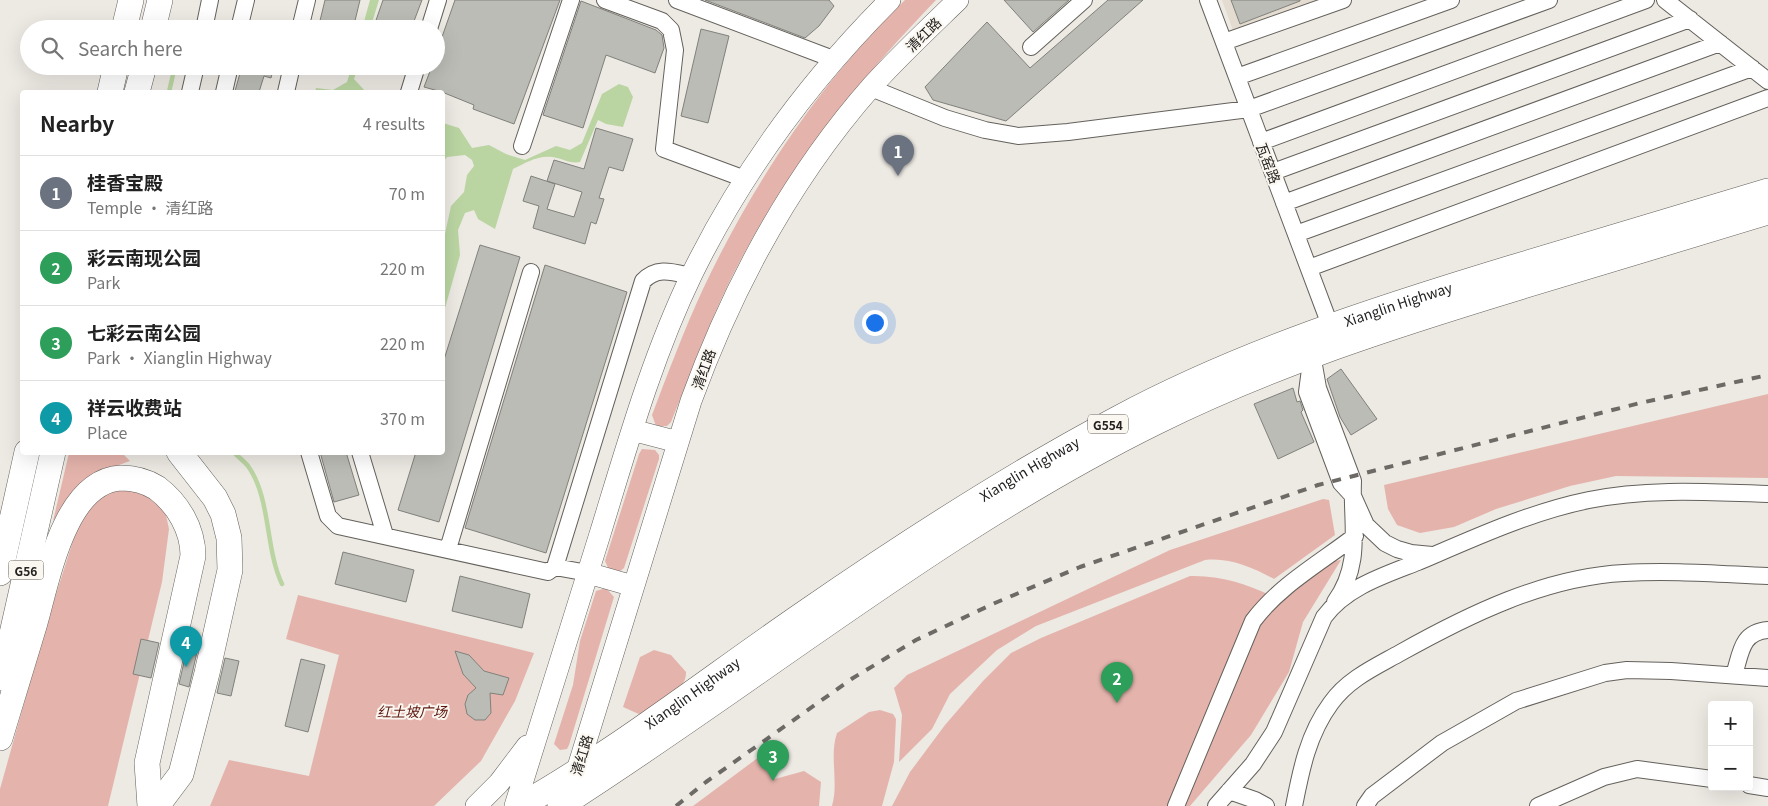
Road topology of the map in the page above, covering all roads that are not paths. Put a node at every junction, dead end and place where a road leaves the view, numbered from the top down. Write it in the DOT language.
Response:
graph roads {
  1 [pos="131,0"];
  2 [pos="160,0"];
  3 [pos="210,0"];
  4 [pos="246,0"];
  5 [pos="307,0"];
  6 [pos="438,0"];
  7 [pos="570,0"];
  8 [pos="604,0"];
  9 [pos="677,0"];
  10 [pos="890,0"];
  11 [pos="958,0"];
  12 [pos="1084,0"];
  13 [pos="1208,0"];
  14 [pos="1343,0"];
  15 [pos="1451,0"];
  16 [pos="1549,0"];
  17 [pos="1646,0"];
  18 [pos="1665,0"];
  19 [pos="1690,19"];
  20 [pos="126,20"];
  21 [pos="155,20"];
  22 [pos="206,20"];
  23 [pos="241,20"];
  24 [pos="302,20"];
  25 [pos="432,20"];
  26 [pos="1224,42"];
  27 [pos="1720,43"];
  28 [pos="1031,47"];
  29 [pos="834,60"];
  30 [pos="1752,68"];
  31 [pos="114,75"];
  32 [pos="142,75"];
  33 [pos="194,75"];
  34 [pos="228,75"];
  35 [pos="290,75"];
  36 [pos="414,75"];
  37 [pos="1237,77"];
  38 [pos="1768,81"];
  39 [pos="871,88"];
  40 [pos="110,90"];
  41 [pos="138,90"];
  42 [pos="190,90"];
  43 [pos="224,90"];
  44 [pos="286,90"];
  45 [pos="410,90"];
  46 [pos="1768,98"];
  47 [pos="1249,109"];
  48 [pos="1261,142"];
  49 [pos="522,146"];
  50 [pos="1273,172"];
  51 [pos="745,180"];
  52 [pos="1768,191"];
  53 [pos="1284,203"];
  54 [pos="1768,212"];
  55 [pos="1296,234"];
  56 [pos="1309,268"];
  57 [pos="531,272"];
  58 [pos="691,276"];
  59 [pos="1330,325"];
  60 [pos="1312,354"];
  61 [pos="632,430"];
  62 [pos="678,442"];
  63 [pos="27,455"];
  64 [pos="52,455"];
  65 [pos="181,455"];
  66 [pos="310,455"];
  67 [pos="361,455"];
  68 [pos="1768,494"];
  69 [pos="1352,496"];
  70 [pos="385,535"];
  71 [pos="1356,536"];
  72 [pos="448,549"];
  73 [pos="1434,555"];
  74 [pos="555,568"];
  75 [pos="0,573"];
  76 [pos="588,573"];
  77 [pos="1768,576"];
  78 [pos="633,586"];
  79 [pos="1330,608"];
  80 [pos="1768,630"];
  81 [pos="1734,675"];
  82 [pos="1768,678"];
  83 [pos="0,688"];
  84 [pos="543,718"];
  85 [pos="0,738"];
  86 [pos="576,771"];
  87 [pos="1708,777"];
  88 [pos="1753,786"];
  89 [pos="1768,788"];
  90 [pos="1229,792"];
  91 [pos="563,804"];
  92 [pos="150,806"];
  93 [pos="157,806"];
  94 [pos="476,806"];
  95 [pos="515,806"];
  96 [pos="520,806"];
  97 [pos="1176,806"];
  98 [pos="1216,806"];
  99 [pos="1266,806"];
  100 [pos="1294,806"];
  101 [pos="1365,806"];
  102 [pos="1538,806"];
  1 -- 20 [label="highway"];
  2 -- 21 [label="highway"];
  3 -- 22 [label="street"];
  4 -- 23 [label="street"];
  5 -- 24 [label="street"];
  6 -- 25 [label="street"];
  7 -- 49 [label="street"];
  8 -- 51 [label="street"];
  9 -- 29 [label="street"];
  10 -- 29 [label="main road"];
  11 -- 39 [label="main road, 清红路"];
  12 -- 28 [label="street"];
  13 -- 26 [label="street, 瓦窑路"];
  14 -- 26 [label="street"];
  15 -- 37 [label="street"];
  16 -- 47 [label="street"];
  17 -- 48 [label="street"];
  18 -- 19 [label="street"];
  19 -- 27 [label="street"];
  19 -- 50 [label="street"];
  26 -- 37 [label="street, 瓦窑路"];
  27 -- 30 [label="street"];
  27 -- 53 [label="street"];
  29 -- 51 [label="main road"];
  30 -- 38 [label="street"];
  30 -- 55 [label="street"];
  31 -- 40 [label="highway"];
  32 -- 41 [label="highway"];
  33 -- 42 [label="street"];
  34 -- 43 [label="street"];
  35 -- 44 [label="street"];
  36 -- 45 [label="street"];
  37 -- 47 [label="street, 瓦窑路"];
  39 -- 47 [label="street"];
  39 -- 62 [label="main road, 清红路"];
  46 -- 56 [label="street"];
  47 -- 48 [label="street, 瓦窑路"];
  48 -- 50 [label="street, 瓦窑路"];
  50 -- 53 [label="street, 瓦窑路"];
  51 -- 58 [label="main road"];
  52 -- 59 [label="highway, Xianglin Highway / G554"];
  53 -- 55 [label="street, 瓦窑路"];
  54 -- 60 [label="highway, Xianglin Highway / G554"];
  55 -- 56 [label="street, 瓦窑路"];
  56 -- 59 [label="street, 瓦窑路"];
  57 -- 72 [label="street"];
  58 -- 61 [label="main road"];
  58 -- 74 [label="street"];
  59 -- 60 [label="highway"];
  59 -- 86 [label="highway, Xianglin Highway / G554"];
  60 -- 69 [label="street"];
  60 -- 91 [label="highway, Xianglin Highway / G554"];
  61 -- 62 [label="main road"];
  61 -- 76 [label="main road"];
  62 -- 78 [label="main road, 清红路"];
  63 -- 75 [label="highway, G56"];
  64 -- 83 [label="highway, G56"];
  65 -- 93 [label="highway"];
  66 -- 70 [label="street"];
  67 -- 70 [label="street"];
  68 -- 73 [label="street"];
  69 -- 71 [label="street"];
  69 -- 73 [label="street"];
  70 -- 72 [label="street"];
  71 -- 79 [label="street"];
  71 -- 97 [label="street"];
  72 -- 74 [label="street"];
  73 -- 79 [label="street"];
  74 -- 76 [label="street"];
  76 -- 78 [label="main road"];
  76 -- 84 [label="main road"];
  77 -- 100 [label="street"];
  78 -- 86 [label="main road, 清红路"];
  79 -- 90 [label="street"];
  80 -- 81 [label="street"];
  81 -- 82 [label="street"];
  81 -- 101 [label="street"];
  84 -- 94 [label="main road"];
  84 -- 95 [label="main road"];
  85 -- 92 [label="highway"];
  86 -- 91 [label="main road, 清红路"];
  86 -- 96 [label="highway, Xianglin Highway / G554"];
  87 -- 102 [label="street"];
  88 -- 89 [label="street"];
  90 -- 98 [label="street"];
  90 -- 99 [label="street"];
}
